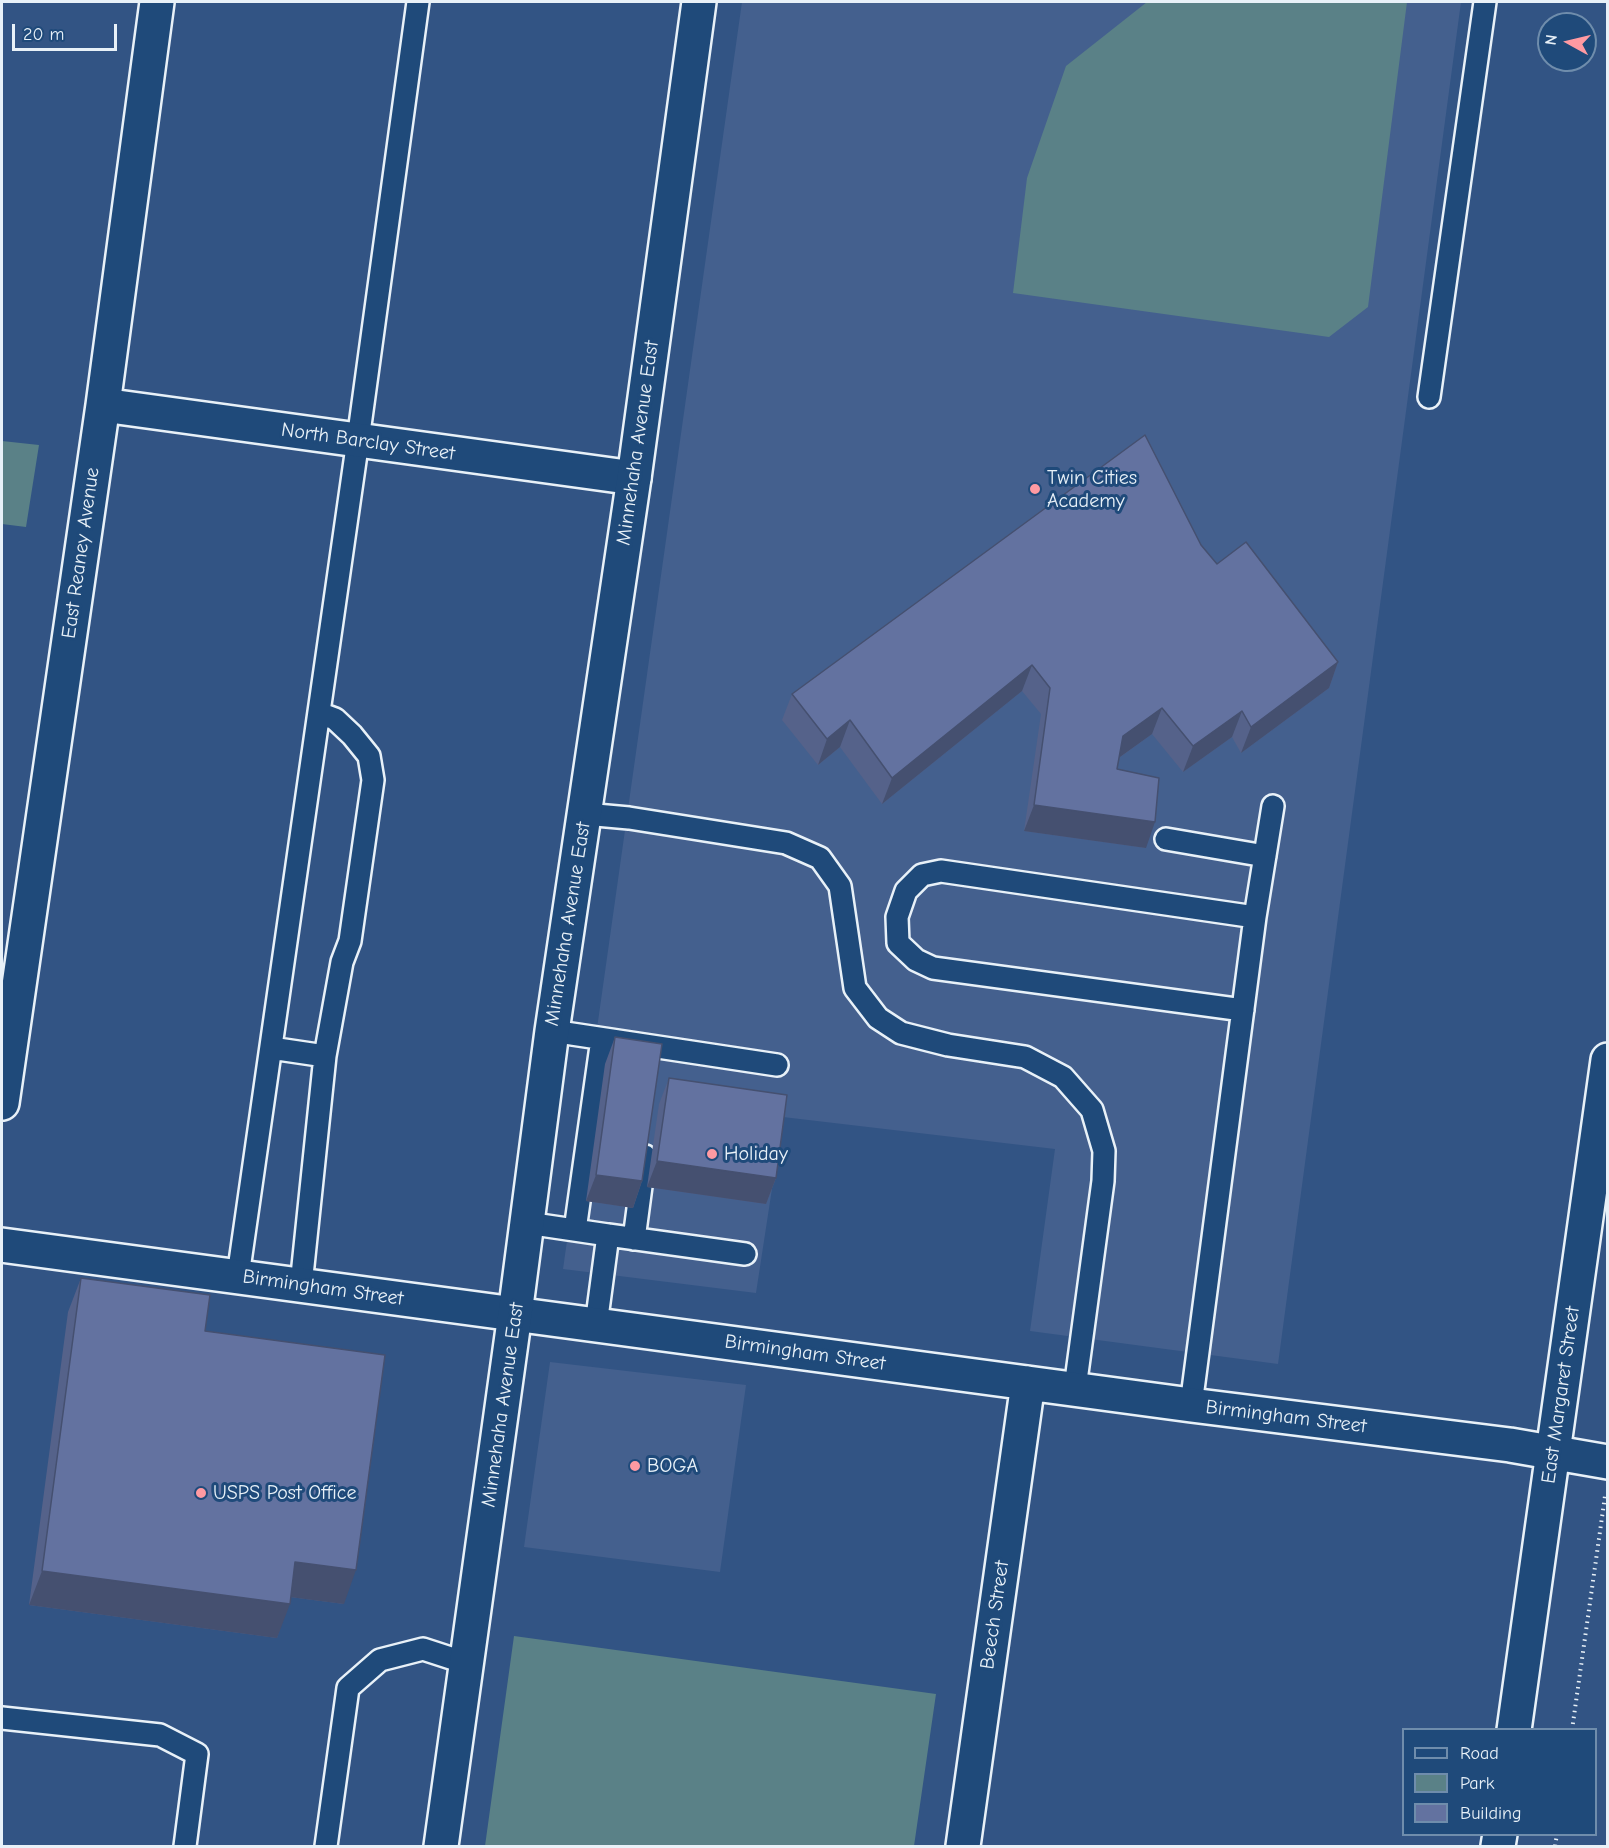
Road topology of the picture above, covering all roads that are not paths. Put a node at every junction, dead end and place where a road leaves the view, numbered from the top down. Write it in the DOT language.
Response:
graph roads {
  1 [pos="158,2"];
  2 [pos="418,2"];
  3 [pos="699,2"];
  4 [pos="1485,2"];
  5 [pos="1429,397"];
  6 [pos="103,405"];
  7 [pos="358,440"];
  8 [pos="634,478"];
  9 [pos="319,713"];
  10 [pos="1273,806"];
  11 [pos="585,814"];
  12 [pos="1166,839"];
  13 [pos="1265,856"];
  14 [pos="1255,917"];
  15 [pos="1243,1010"];
  16 [pos="552,1031"];
  17 [pos="602,1039"];
  18 [pos="660,1047"];
  19 [pos="271,1048"];
  20 [pos="325,1056"];
  21 [pos="1608,1060"];
  22 [pos="777,1065"];
  23 [pos="657,1070"];
  24 [pos="2,1103"];
  25 [pos="648,1137"];
  26 [pos="527,1222"];
  27 [pos="575,1230"];
  28 [pos="608,1235"];
  29 [pos="634,1239"];
  30 [pos="2,1245"];
  31 [pos="745,1254"];
  32 [pos="238,1276"];
  33 [pos="301,1286"];
  34 [pos="515,1314"];
  35 [pos="596,1325"];
  36 [pos="1028,1383"];
  37 [pos="1075,1388"];
  38 [pos="1191,1405"];
  39 [pos="1552,1454"];
  40 [pos="1607,1475"];
  41 [pos="466,1663"];
  42 [pos="2,1718"];
  43 [pos="1514,1728"];
  44 [pos="185,1846"];
  45 [pos="326,1846"];
  46 [pos="441,1846"];
  47 [pos="963,1846"];
  1 -- 6 [label="street, East Reaney Avenue"];
  2 -- 7 [label="lane"];
  3 -- 8 [label="street, Minnehaha Avenue East"];
  4 -- 5 [label="lane"];
  6 -- 7 [label="street, North Barclay Street"];
  6 -- 24 [label="street, East Reaney Avenue"];
  7 -- 8 [label="street, North Barclay Street"];
  7 -- 9 [label="lane"];
  8 -- 11 [label="street, Minnehaha Avenue East"];
  9 -- 19 [label="lane"];
  9 -- 20 [label="lane"];
  10 -- 13 [label="lane"];
  11 -- 16 [label="street, Minnehaha Avenue East"];
  11 -- 37 [label="lane"];
  12 -- 13 [label="lane"];
  13 -- 14 [label="lane"];
  14 -- 15 [label="lane"];
  14 -- 15 [label="lane"];
  15 -- 38 [label="lane"];
  16 -- 17 [label="lane"];
  16 -- 26 [label="street, Minnehaha Avenue East"];
  17 -- 18 [label="lane"];
  17 -- 27 [label="lane"];
  18 -- 22 [label="lane"];
  18 -- 23 [label="lane"];
  19 -- 20 [label="lane"];
  19 -- 32 [label="lane"];
  20 -- 33 [label="lane"];
  21 -- 39 [label="street, East Margaret Street"];
  25 -- 29 [label="lane"];
  26 -- 27 [label="lane"];
  26 -- 34 [label="street, Minnehaha Avenue East"];
  27 -- 28 [label="lane"];
  28 -- 29 [label="lane"];
  28 -- 35 [label="lane"];
  29 -- 31 [label="lane"];
  30 -- 32 [label="street, Birmingham Street"];
  32 -- 33 [label="street, Birmingham Street"];
  33 -- 34 [label="street, Birmingham Street"];
  34 -- 35 [label="street, Birmingham Street"];
  34 -- 41 [label="street, Minnehaha Avenue East"];
  35 -- 36 [label="street, Birmingham Street"];
  36 -- 37 [label="street, Birmingham Street"];
  36 -- 47 [label="street, Beech Street"];
  37 -- 38 [label="street, Birmingham Street"];
  38 -- 39 [label="street, Birmingham Street"];
  39 -- 40 [label="street, Birmingham Street"];
  39 -- 43 [label="street, East Margaret Street"];
  41 -- 45 [label="lane"];
  41 -- 46 [label="street, Minnehaha Avenue East"];
  42 -- 44 [label="lane"];
}
